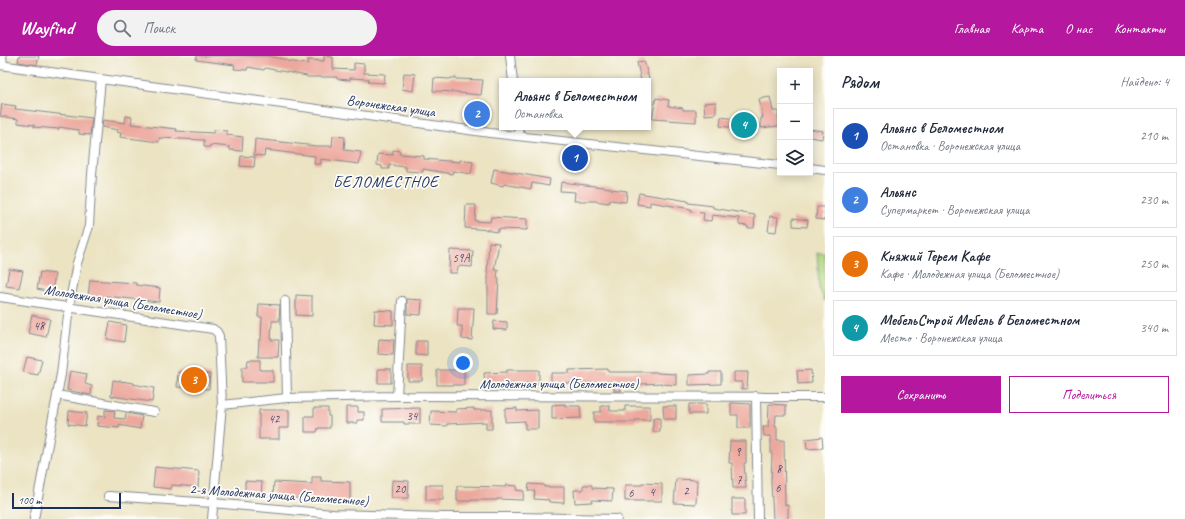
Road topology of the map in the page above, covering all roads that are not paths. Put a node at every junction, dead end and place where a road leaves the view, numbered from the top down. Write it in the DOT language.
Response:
graph roads {
  1 [pos="2,56"];
  2 [pos="510,56"];
  3 [pos="2,65"];
  4 [pos="513,78"];
  5 [pos="101,79"];
  6 [pos="499,130"];
  7 [pos="502,130"];
  8 [pos="519,131"];
  9 [pos="777,165"];
  10 [pos="813,168"];
  11 [pos="825,170"];
  12 [pos="0,296"];
  13 [pos="285,301"];
  14 [pos="402,301"];
  15 [pos="69,307"];
  16 [pos="57,395"];
  17 [pos="397,396"];
  18 [pos="756,396"];
  19 [pos="825,397"];
  20 [pos="287,398"];
  21 [pos="222,405"];
  22 [pos="154,412"];
  23 [pos="108,496"];
  24 [pos="213,503"];
  25 [pos="333,517"];
  26 [pos="443,518"];
  27 [pos="34,519"];
  28 [pos="212,519"];
  29 [pos="616,519"];
  30 [pos="758,519"];
  1 -- 3 [label="street"];
  2 -- 4 [label="street"];
  3 -- 5 [label="street, Воронежская улица"];
  5 -- 6 [label="street, Воронежская улица"];
  5 -- 15 [label="street"];
  7 -- 8 [label="street, Воронежская улица"];
  8 -- 9 [label="street, Воронежская улица"];
  10 -- 11 [label="street"];
  12 -- 15 [label="street, Молодежная улица (Беломестное)"];
  13 -- 20 [label="street"];
  14 -- 17 [label="street"];
  15 -- 16 [label="street"];
  15 -- 21 [label="street, Молодежная улица (Беломестное)"];
  16 -- 22 [label="street"];
  16 -- 27 [label="street"];
  17 -- 18 [label="street, Молодежная улица (Беломестное)"];
  17 -- 20 [label="street, Молодежная улица (Беломестное)"];
  18 -- 19 [label="street, Молодежная улица (Беломестное)"];
  18 -- 30 [label="street"];
  20 -- 21 [label="street, Молодежная улица (Беломестное)"];
  21 -- 24 [label="street, Молодежная улица (Беломестное)"];
  23 -- 24 [label="street, 2-я Молодежная улица (Беломестное)"];
  24 -- 25 [label="street, 2-я Молодежная улица (Беломестное)"];
  24 -- 28 [label="street, Молодежная улица (Беломестное)"];
  25 -- 26 [label="street, 2-я Молодежная улица (Беломестное)"];
  26 -- 29 [label="street, 2-я Молодежная улица (Беломестное)"];
}
